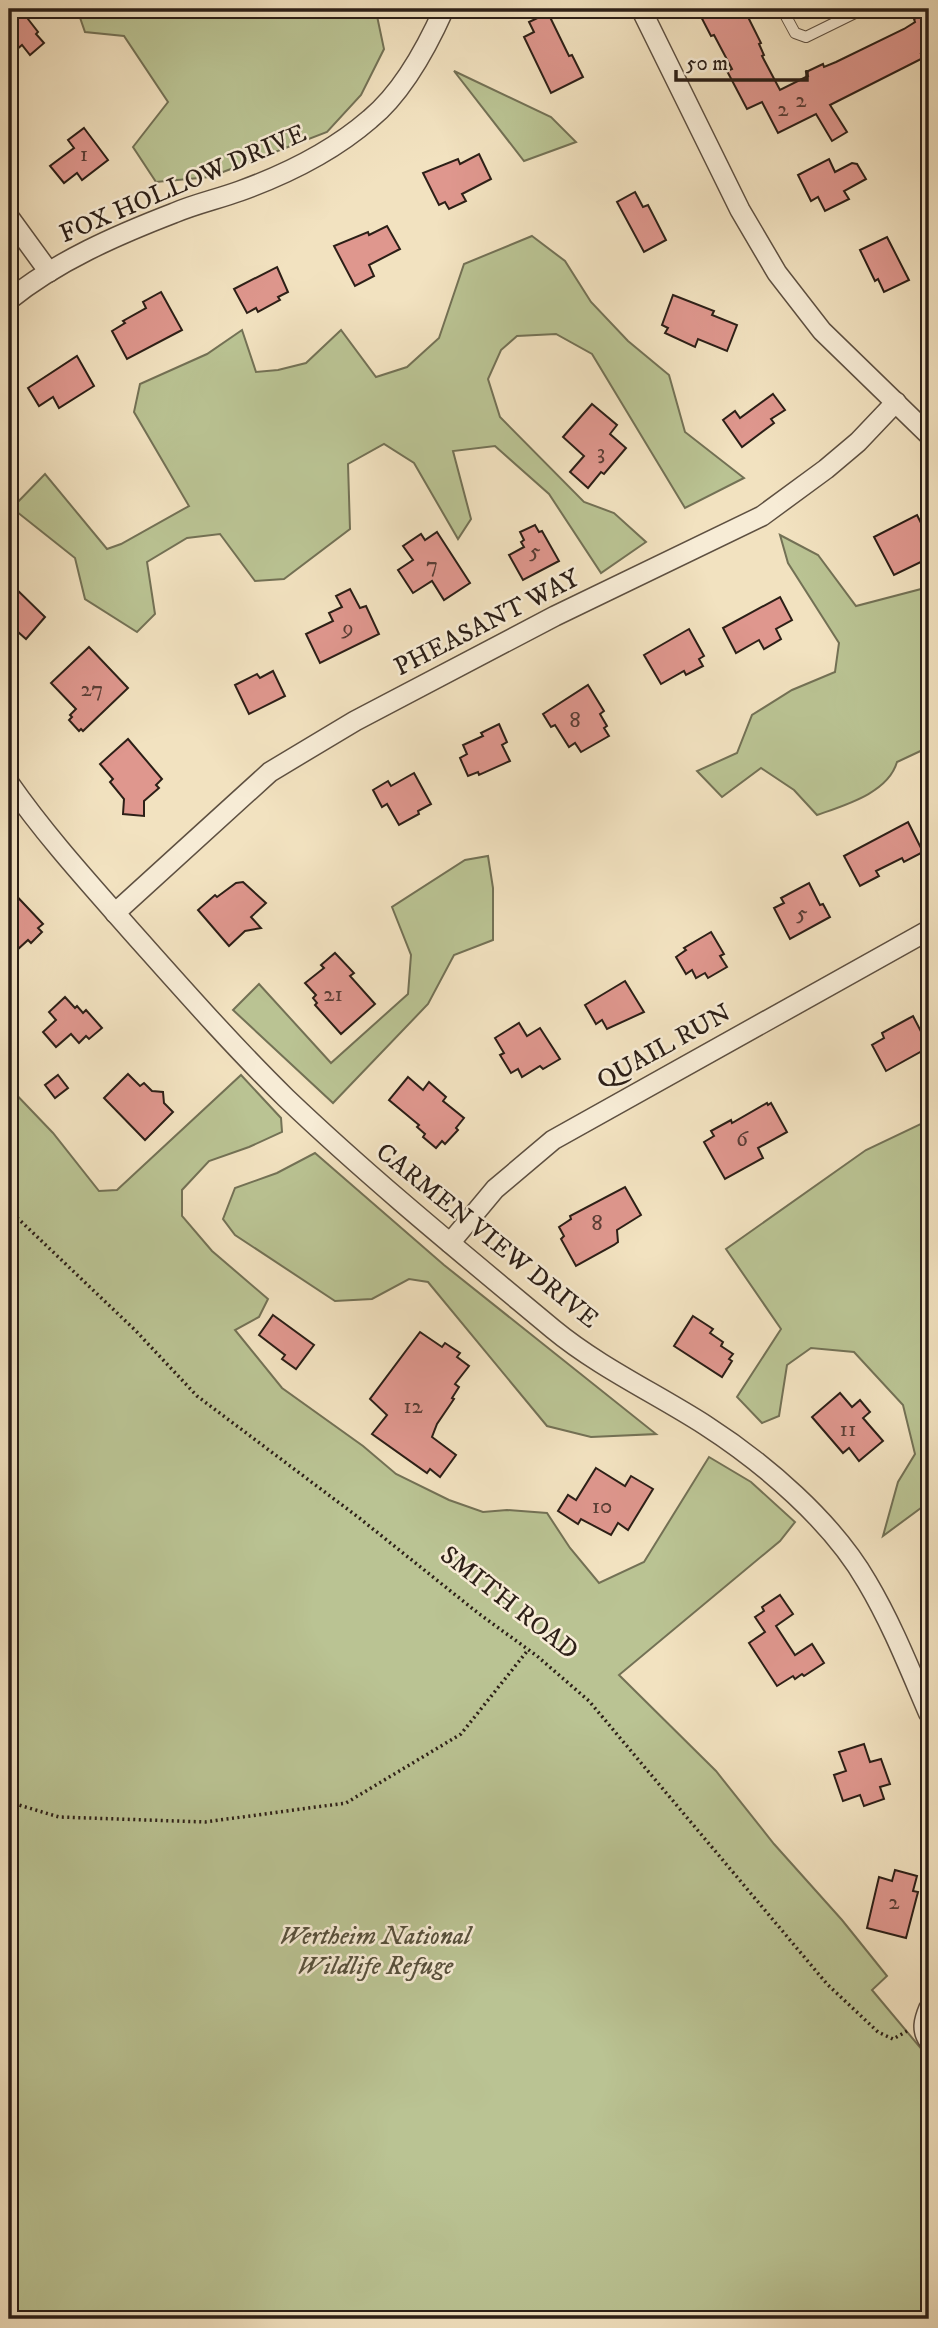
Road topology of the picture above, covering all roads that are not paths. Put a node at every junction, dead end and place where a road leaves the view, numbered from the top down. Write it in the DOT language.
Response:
graph roads {
  1 [pos="444,9"];
  2 [pos="641,9"];
  3 [pos="782,9"];
  4 [pos="863,9"];
  5 [pos="9,217"];
  6 [pos="49,272"];
  7 [pos="9,300"];
  8 [pos="896,402"];
  9 [pos="929,435"];
  10 [pos="9,783"];
  11 [pos="115,913"];
  12 [pos="929,930"];
  13 [pos="450,1243"];
  14 [pos="929,1714"];
  15 [pos="926,2015"];
  16 [pos="929,2040"];
  1 -- 6 [label="street, FOX HOLLOW DRIVE"];
  2 -- 8 [label="street"];
  3 -- 4 [label="lane"];
  5 -- 6 [label="street"];
  6 -- 7 [label="street, FOX HOLLOW DRIVE"];
  8 -- 9 [label="street"];
  8 -- 11 [label="street, PHEASANT WAY"];
  10 -- 11 [label="street, CARMEN VIEW DRIVE"];
  11 -- 13 [label="street, CARMEN VIEW DRIVE"];
  12 -- 13 [label="street, QUAIL RUN"];
  13 -- 14 [label="street, CARMEN VIEW DRIVE"];
  15 -- 16 [label="street"];
}
